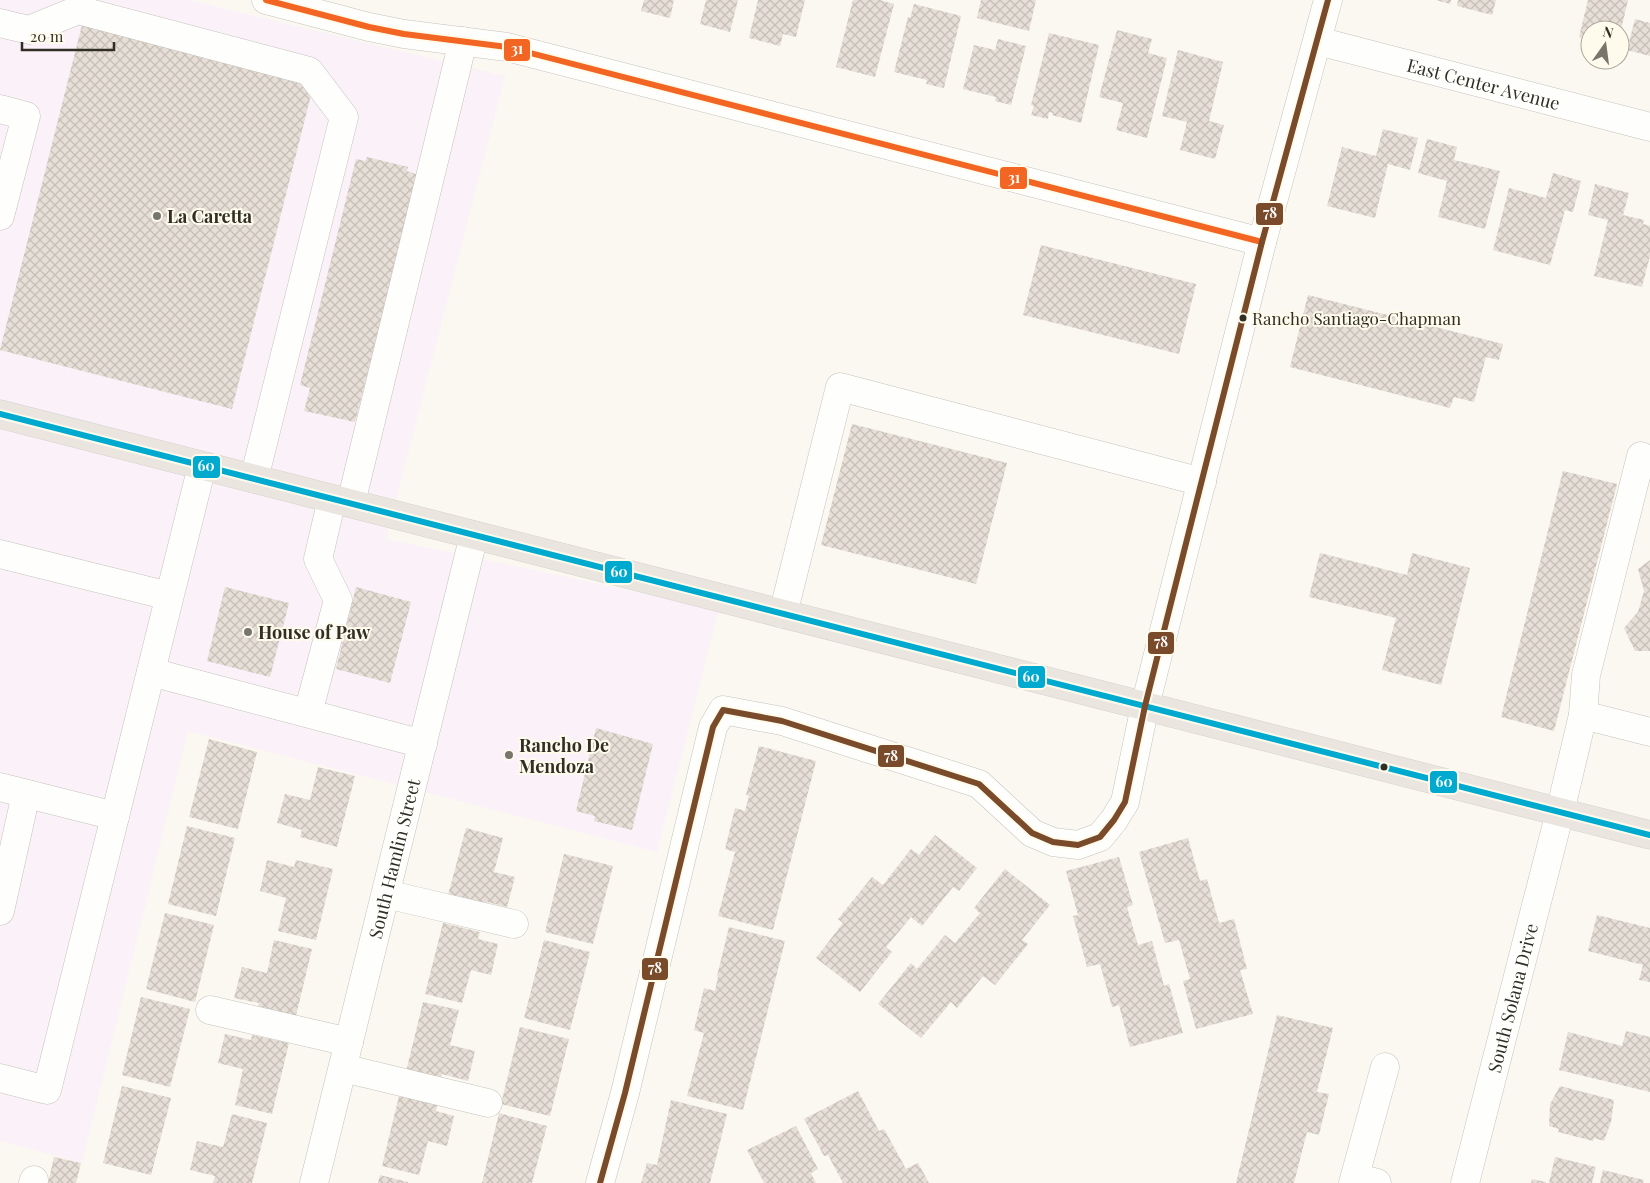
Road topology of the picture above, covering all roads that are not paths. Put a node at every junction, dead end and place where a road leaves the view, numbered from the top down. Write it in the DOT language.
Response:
graph roads {
  1 [pos="266,0"];
  2 [pos="1328,0"];
  3 [pos="0,23"];
  4 [pos="463,40"];
  5 [pos="1318,41"];
  6 [pos="0,109"];
  7 [pos="1650,127"];
  8 [pos="0,216"];
  9 [pos="1262,242"];
  10 [pos="0,414"];
  11 [pos="1641,456"];
  12 [pos="202,466"];
  13 [pos="254,479"];
  14 [pos="1202,482"];
  15 [pos="342,501"];
  16 [pos="474,535"];
  17 [pos="0,554"];
  18 [pos="170,596"];
  19 [pos="783,614"];
  20 [pos="151,672"];
  21 [pos="1146,706"];
  22 [pos="308,713"];
  23 [pos="1583,715"];
  24 [pos="1650,732"];
  25 [pos="423,744"];
  26 [pos="13,791"];
  27 [pos="1560,812"];
  28 [pos="115,816"];
  29 [pos="1650,835"];
  30 [pos="386,894"];
  31 [pos="0,911"];
  32 [pos="514,924"];
  33 [pos="210,1010"];
  34 [pos="349,1042"];
  35 [pos="1385,1067"];
  36 [pos="343,1068"];
  37 [pos="0,1078"];
  38 [pos="488,1103"];
  39 [pos="1362,1181"];
  40 [pos="314,1183"];
  41 [pos="600,1183"];
  42 [pos="1465,1183"];
  1 -- 4 [label="street"];
  2 -- 5 [label="street"];
  3 -- 13 [label="street"];
  4 -- 9 [label="street"];
  4 -- 15 [label="street"];
  5 -- 7 [label="street, East Center Avenue"];
  5 -- 9 [label="street"];
  6 -- 8 [label="street"];
  9 -- 14 [label="street"];
  10 -- 12 [label="main road"];
  11 -- 23 [label="street, South Solana Drive"];
  12 -- 13 [label="main road"];
  12 -- 18 [label="street"];
  13 -- 15 [label="main road"];
  14 -- 19 [label="street"];
  14 -- 21 [label="street"];
  15 -- 16 [label="main road"];
  15 -- 22 [label="street"];
  16 -- 19 [label="main road"];
  16 -- 25 [label="street, South Hamlin Street"];
  17 -- 18 [label="street"];
  18 -- 20 [label="street"];
  19 -- 21 [label="main road"];
  20 -- 22 [label="street"];
  20 -- 28 [label="street"];
  21 -- 27 [label="main road"];
  21 -- 41 [label="street"];
  22 -- 25 [label="street"];
  23 -- 24 [label="street"];
  23 -- 27 [label="street, South Solana Drive"];
  25 -- 30 [label="street, South Hamlin Street"];
  26 -- 28 [label="street"];
  26 -- 31 [label="street"];
  27 -- 29 [label="main road"];
  27 -- 42 [label="street, South Solana Drive"];
  28 -- 37 [label="street"];
  30 -- 32 [label="street"];
  30 -- 34 [label="street, South Hamlin Street"];
  33 -- 34 [label="street"];
  34 -- 36 [label="street, South Hamlin Street"];
  35 -- 39 [label="street"];
  36 -- 38 [label="street"];
  36 -- 40 [label="street, South Hamlin Street"];
}
